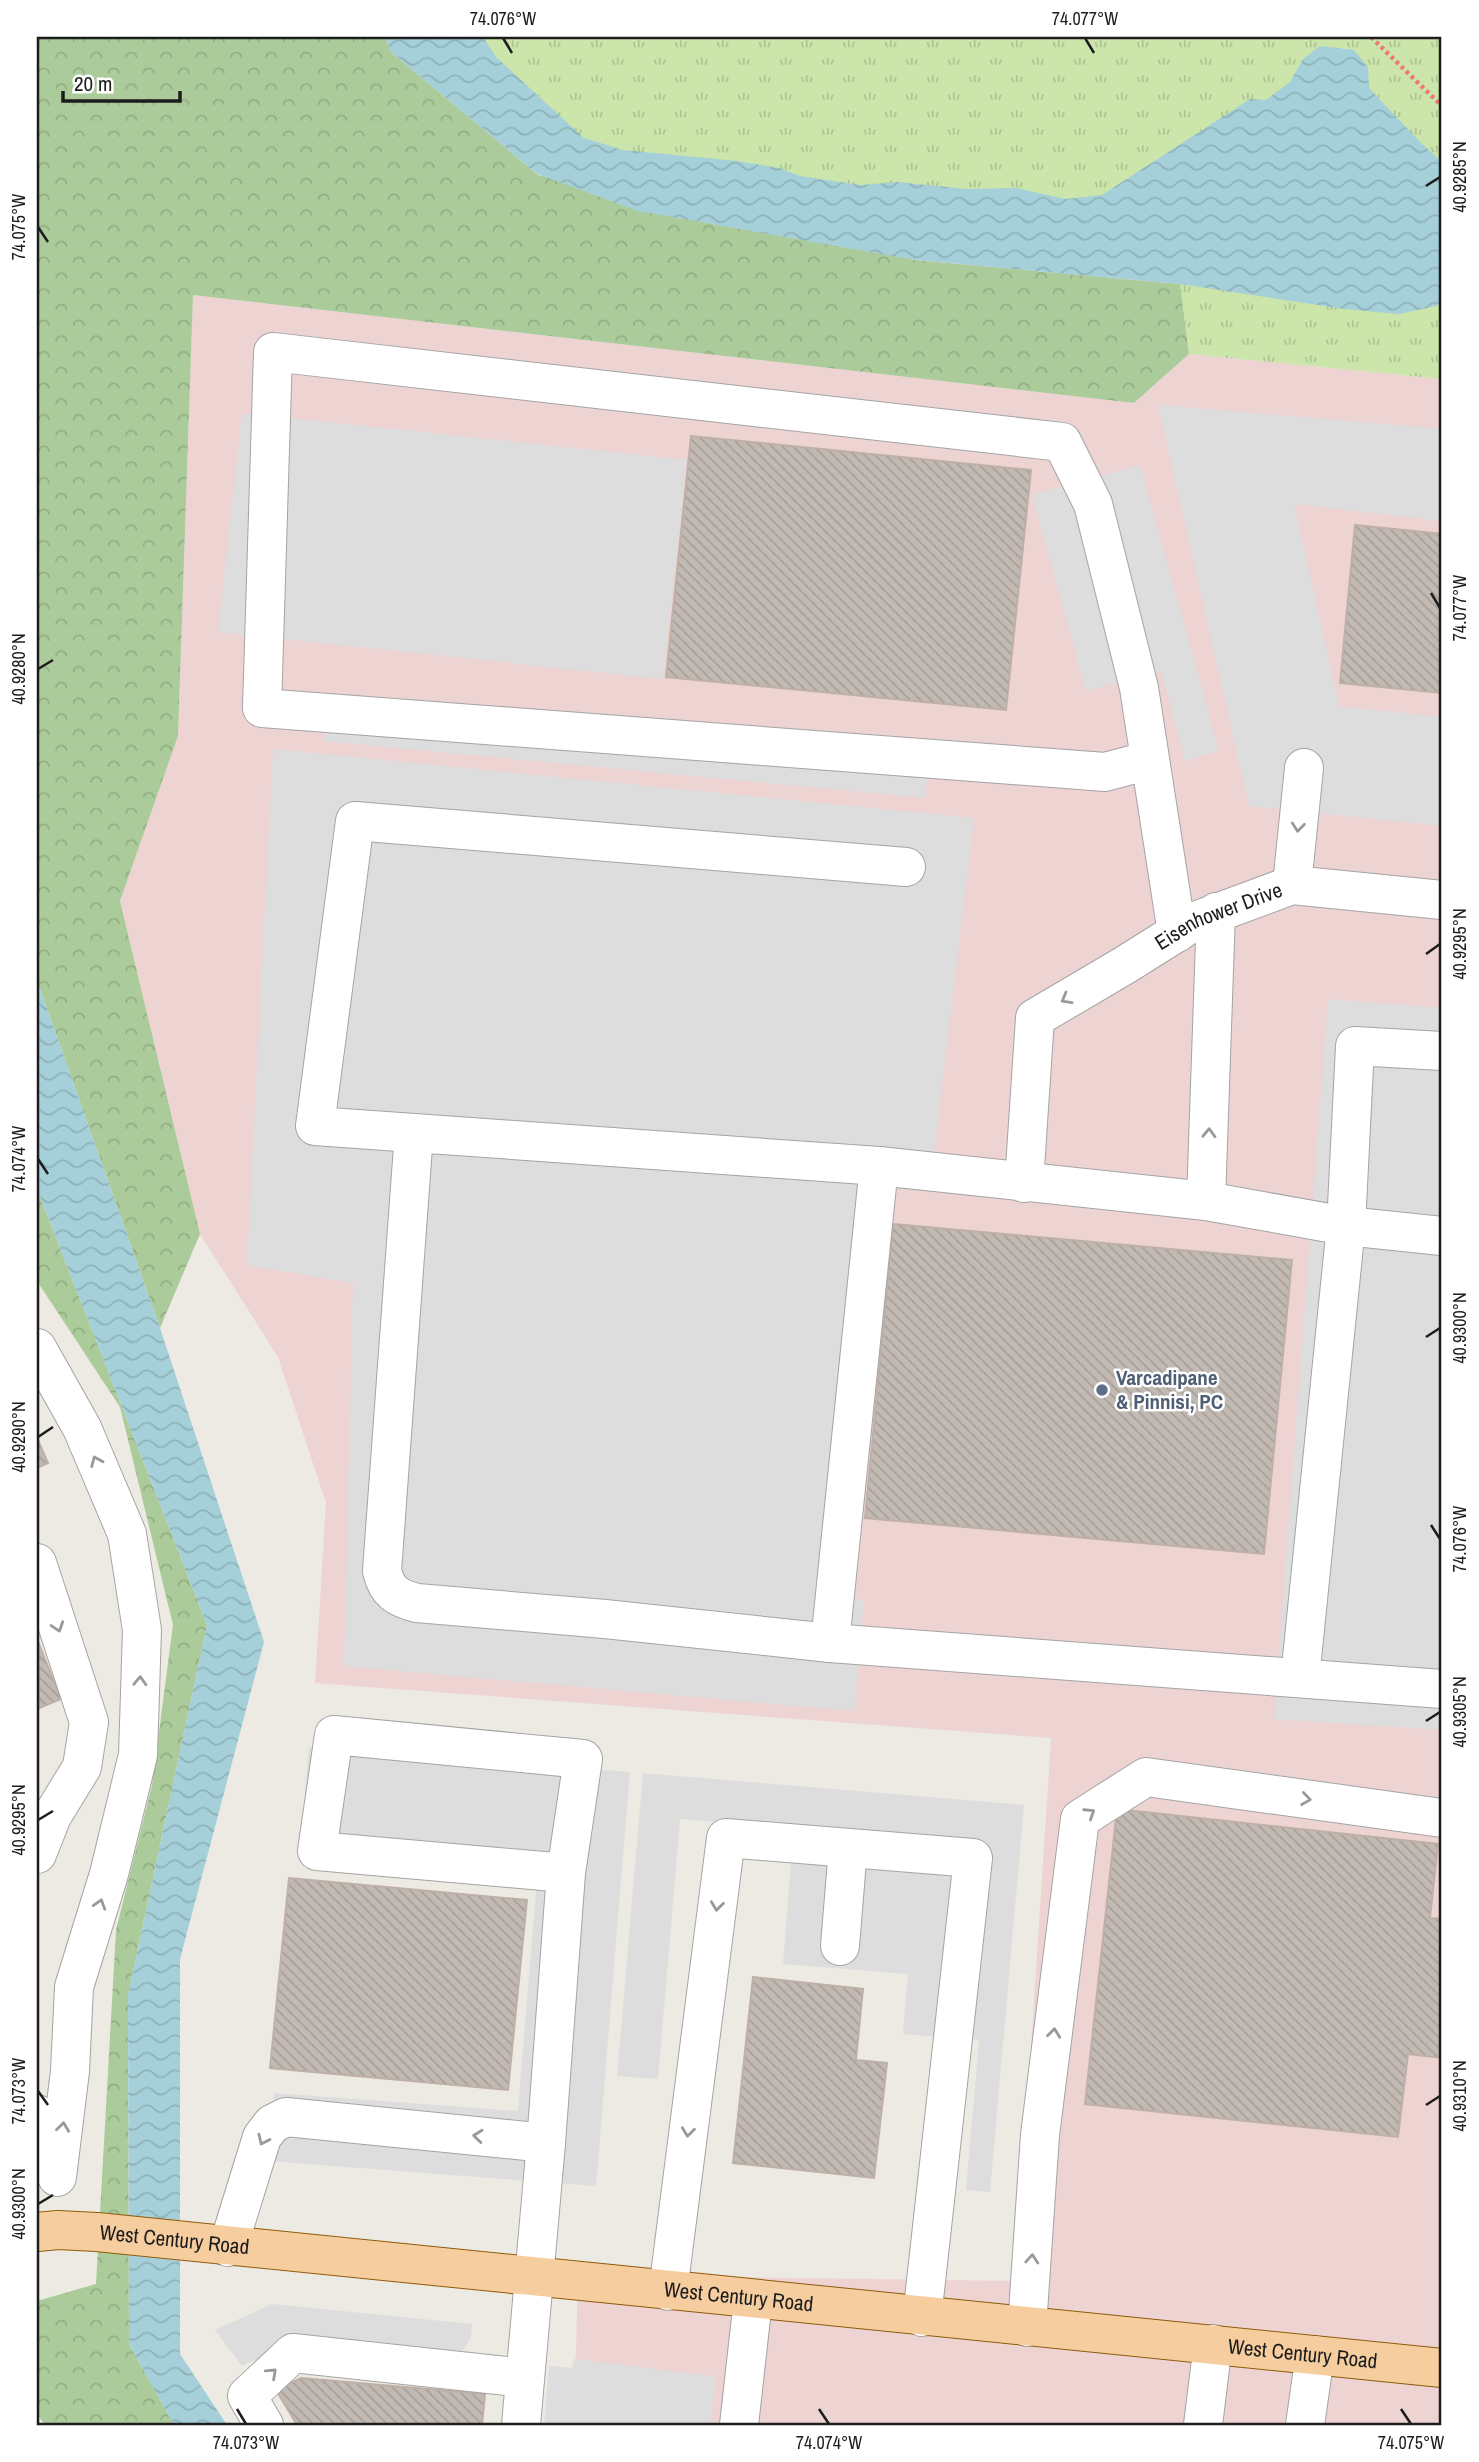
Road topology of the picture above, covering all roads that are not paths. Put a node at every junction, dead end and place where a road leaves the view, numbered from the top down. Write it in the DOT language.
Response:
graph roads {
  1 [pos="1150,760"];
  2 [pos="1304,768"];
  3 [pos="906,867"];
  4 [pos="1292,885"];
  5 [pos="1442,901"];
  6 [pos="1216,912"];
  7 [pos="1177,933"];
  8 [pos="1442,1051"];
  9 [pos="414,1133"];
  10 [pos="878,1167"];
  11 [pos="1024,1183"];
  12 [pos="1206,1201"];
  13 [pos="1346,1226"];
  14 [pos="1442,1236"];
  15 [pos="37,1348"];
  16 [pos="37,1563"];
  17 [pos="830,1643"];
  18 [pos="1300,1678"];
  19 [pos="1442,1689"];
  20 [pos="1442,1818"];
  21 [pos="848,1848"];
  22 [pos="37,1854"];
  23 [pos="566,1873"];
  24 [pos="840,1946"];
  25 [pos="37,2114"];
  26 [pos="546,2143"];
  27 [pos="57,2177"];
  28 [pos="47,2231"];
  29 [pos="229,2246"];
  30 [pos="534,2278"];
  31 [pos="668,2291"];
  32 [pos="753,2300"];
  33 [pos="922,2317"];
  34 [pos="1027,2327"];
  35 [pos="1213,2344"];
  36 [pos="1315,2355"];
  37 [pos="1442,2368"];
  38 [pos="525,2378"];
  39 [pos="264,2425"];
  40 [pos="521,2425"];
  41 [pos="739,2425"];
  42 [pos="1203,2425"];
  43 [pos="1305,2425"];
  1 -- 1 [label="street"];
  1 -- 7 [label="street"];
  2 -- 4 [label="street, one-way"];
  3 -- 9 [label="street"];
  4 -- 5 [label="street, Eisenhower Drive"];
  4 -- 6 [label="street, Eisenhower Drive"];
  6 -- 7 [label="street, Eisenhower Drive"];
  12 -- 6 [label="street, one-way"];
  7 -- 11 [label="street, Eisenhower Drive, one-way"];
  8 -- 13 [label="street"];
  9 -- 10 [label="street"];
  9 -- 17 [label="street"];
  10 -- 11 [label="street"];
  10 -- 17 [label="street"];
  11 -- 12 [label="street"];
  12 -- 13 [label="street"];
  13 -- 14 [label="street"];
  13 -- 18 [label="street"];
  27 -- 15 [label="street, one-way"];
  16 -- 22 [label="street, one-way"];
  17 -- 18 [label="street"];
  18 -- 19 [label="street"];
  34 -- 20 [label="street, one-way"];
  21 -- 24 [label="street"];
  21 -- 31 [label="street, one-way"];
  21 -- 33 [label="street"];
  23 -- 23 [label="street"];
  23 -- 26 [label="street"];
  25 -- 27 [label="street"];
  26 -- 29 [label="street, one-way"];
  26 -- 30 [label="street"];
  27 -- 28 [label="street"];
  28 -- 29 [label="main road, West Century Road"];
  29 -- 30 [label="main road, West Century Road"];
  30 -- 31 [label="main road, West Century Road"];
  30 -- 38 [label="street"];
  31 -- 32 [label="main road, West Century Road"];
  32 -- 33 [label="main road, West Century Road"];
  32 -- 41 [label="street"];
  33 -- 34 [label="main road, West Century Road"];
  34 -- 35 [label="main road, West Century Road"];
  35 -- 36 [label="main road, West Century Road"];
  35 -- 42 [label="street"];
  36 -- 37 [label="main road, West Century Road"];
  36 -- 43 [label="street"];
  39 -- 38 [label="street, one-way"];
  38 -- 40 [label="street"];
}
